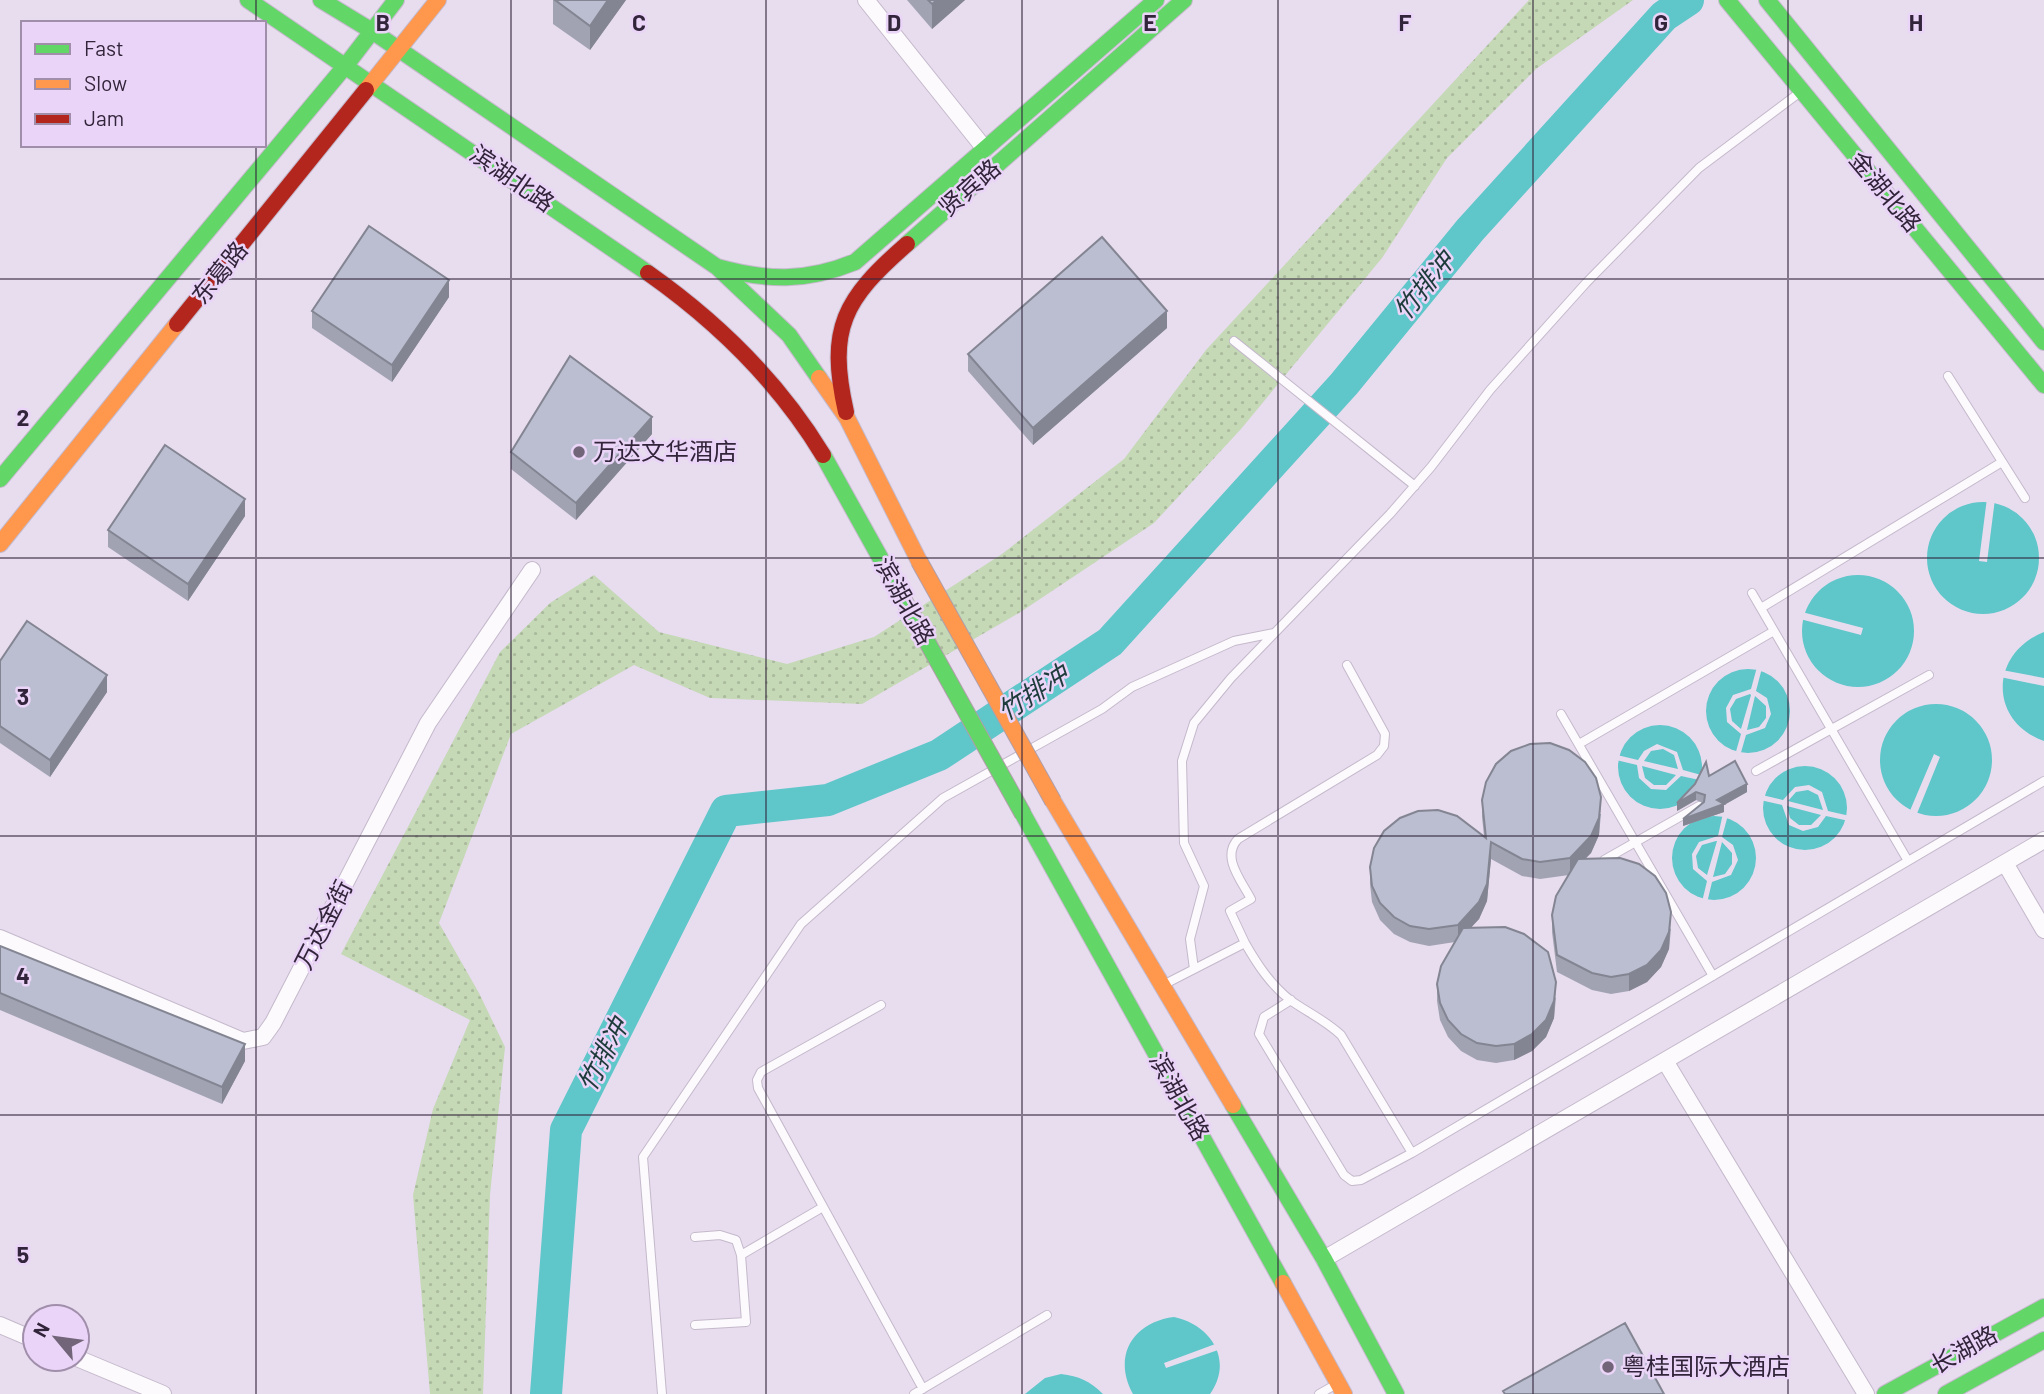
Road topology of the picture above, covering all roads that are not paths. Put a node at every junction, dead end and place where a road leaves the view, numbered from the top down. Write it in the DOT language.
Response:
graph roads {
  1 [pos="248,0"];
  2 [pos="321,0"];
  3 [pos="396,0"];
  4 [pos="438,0"];
  5 [pos="866,0"];
  6 [pos="1156,0"];
  7 [pos="1184,0"];
  8 [pos="1727,0"];
  9 [pos="1767,0"];
  10 [pos="372,31"];
  11 [pos="400,51"];
  12 [pos="347,64"];
  13 [pos="374,83"];
  14 [pos="1802,91"];
  15 [pos="985,149"];
  16 [pos="717,267"];
  17 [pos="1234,341"];
  18 [pos="2044,342"];
  19 [pos="1948,376"];
  20 [pos="2044,385"];
  21 [pos="847,418"];
  22 [pos="2002,462"];
  23 [pos="0,479"];
  24 [pos="1415,486"];
  25 [pos="2025,498"];
  26 [pos="0,544"];
  27 [pos="532,570"];
  28 [pos="1752,593"];
  29 [pos="1761,608"];
  30 [pos="1774,631"];
  31 [pos="1274,633"];
  32 [pos="1347,665"];
  33 [pos="1929,675"];
  34 [pos="1562,714"];
  35 [pos="1831,729"];
  36 [pos="1579,744"];
  37 [pos="1756,771"];
  38 [pos="2044,781"];
  39 [pos="1699,806"];
  40 [pos="2044,840"];
  41 [pos="1636,842"];
  42 [pos="1605,860"];
  43 [pos="1908,861"];
  44 [pos="2005,863"];
  45 [pos="2044,930"];
  46 [pos="0,938"];
  47 [pos="1245,943"];
  48 [pos="1194,969"];
  49 [pos="1713,976"];
  50 [pos="1162,986"];
  51 [pos="1291,1000"];
  52 [pos="881,1005"];
  53 [pos="1665,1061"];
  54 [pos="1412,1153"];
  55 [pos="823,1207"];
  56 [pos="695,1237"];
  57 [pos="741,1255"];
  58 [pos="1324,1259"];
  59 [pos="2044,1307"];
  60 [pos="1046,1315"];
  61 [pos="0,1325"];
  62 [pos="695,1325"];
  63 [pos="21,1334"];
  64 [pos="2044,1340"];
  65 [pos="91,1364"];
  66 [pos="923,1388"];
  67 [pos="1341,1389"];
  68 [pos="163,1394"];
  69 [pos="662,1394"];
  70 [pos="914,1394"];
  71 [pos="1319,1394"];
  72 [pos="1396,1394"];
  73 [pos="1866,1394"];
  74 [pos="1885,1394"];
  75 [pos="1946,1394"];
  1 -- 12 [label="main road, 滨湖北路"];
  2 -- 10 [label="main road, 滨湖北路"];
  3 -- 10 [label="main road, 东葛路"];
  4 -- 11 [label="main road, 东葛路"];
  5 -- 15 [label="street"];
  6 -- 15 [label="main road, 贤宾路"];
  7 -- 21 [label="main road, 贤宾路"];
  8 -- 14 [label="main road, 金湖北路"];
  9 -- 18 [label="main road, 金湖北路"];
  10 -- 11 [label="main road, 滨湖北路"];
  10 -- 12 [label="main road, 东葛路"];
  11 -- 13 [label="main road, 东葛路"];
  11 -- 16 [label="main road, 滨湖北路"];
  12 -- 13 [label="main road, 滨湖北路"];
  12 -- 23 [label="main road, 东葛路"];
  13 -- 26 [label="main road, 东葛路"];
  13 -- 67 [label="main road, 滨湖北路, bridge"];
  14 -- 20 [label="main road, 金湖北路"];
  14 -- 24 [label="lane"];
  15 -- 16 [label="main road, 贤宾路"];
  16 -- 21 [label="main road, 滨湖北路"];
  17 -- 24 [label="lane"];
  19 -- 22 [label="lane"];
  21 -- 50 [label="main road, 滨湖北路, bridge"];
  22 -- 25 [label="lane"];
  22 -- 29 [label="lane"];
  24 -- 31 [label="lane"];
  27 -- 46 [label="street, 万达金街"];
  28 -- 29 [label="lane"];
  29 -- 30 [label="lane"];
  30 -- 35 [label="lane"];
  30 -- 36 [label="lane"];
  31 -- 48 [label="lane"];
  31 -- 69 [label="lane"];
  32 -- 47 [label="lane"];
  33 -- 35 [label="lane"];
  34 -- 36 [label="lane"];
  35 -- 37 [label="lane"];
  35 -- 43 [label="lane"];
  36 -- 41 [label="lane"];
  38 -- 43 [label="lane"];
  39 -- 41 [label="lane"];
  40 -- 44 [label="street"];
  41 -- 42 [label="lane"];
  41 -- 49 [label="lane"];
  43 -- 49 [label="lane"];
  44 -- 45 [label="street"];
  44 -- 53 [label="street"];
  47 -- 48 [label="lane"];
  47 -- 51 [label="lane"];
  48 -- 50 [label="lane"];
  49 -- 54 [label="lane"];
  50 -- 58 [label="main road, 滨湖北路"];
  51 -- 54 [label="lane"];
  51 -- 54 [label="lane"];
  52 -- 55 [label="lane"];
  53 -- 58 [label="street"];
  53 -- 73 [label="street"];
  55 -- 57 [label="lane"];
  55 -- 66 [label="lane"];
  56 -- 57 [label="lane"];
  57 -- 62 [label="lane"];
  58 -- 72 [label="main road, 滨湖北路"];
  59 -- 74 [label="main road, 长湖路"];
  60 -- 66 [label="lane"];
  61 -- 63 [label="street"];
  64 -- 75 [label="main road, 长湖路"];
  65 -- 68 [label="street"];
  66 -- 70 [label="lane"];
  67 -- 71 [label="lane"];
}
